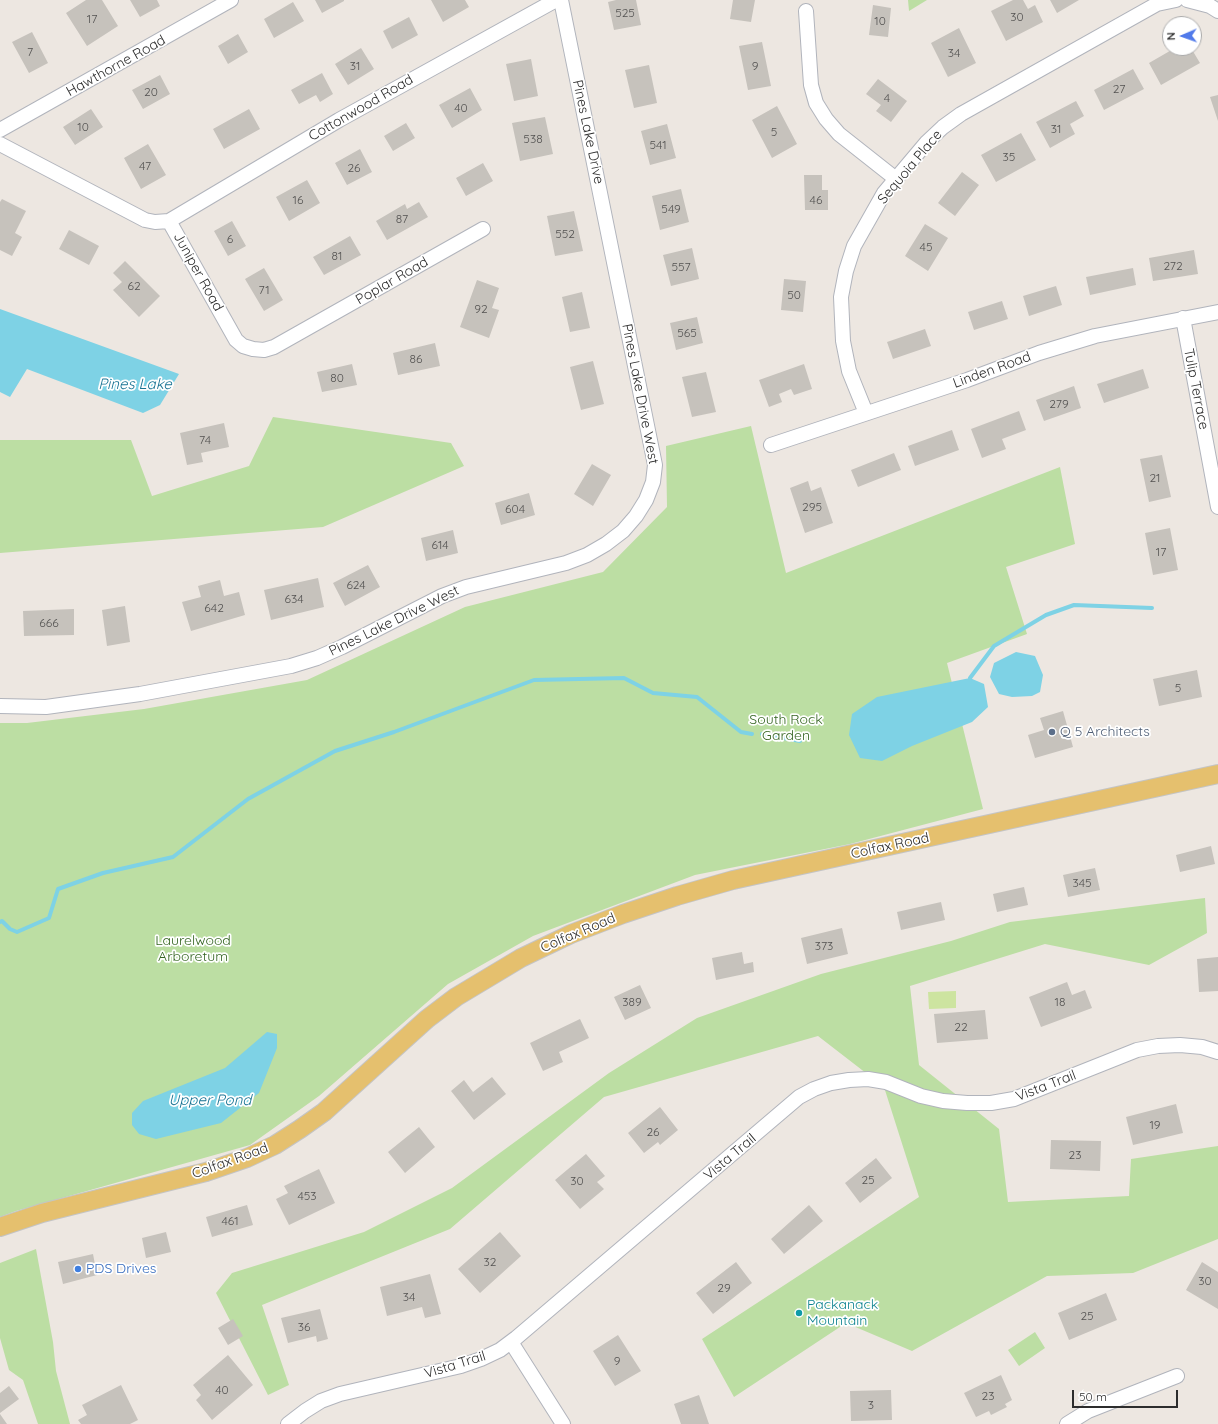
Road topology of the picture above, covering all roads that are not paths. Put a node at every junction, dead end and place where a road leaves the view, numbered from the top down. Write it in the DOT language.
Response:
graph roads {
  1 [pos="231,0"];
  2 [pos="556,0"];
  3 [pos="561,0"];
  4 [pos="1176,0"];
  5 [pos="1187,0"];
  6 [pos="806,11"];
  7 [pos="1218,11"];
  8 [pos="0,130"];
  9 [pos="0,144"];
  10 [pos="896,179"];
  11 [pos="169,221"];
  12 [pos="483,229"];
  13 [pos="615,265"];
  14 [pos="1218,312"];
  15 [pos="1183,318"];
  16 [pos="301,332"];
  17 [pos="866,413"];
  18 [pos="771,445"];
  19 [pos="1218,507"];
  20 [pos="0,706"];
  21 [pos="1218,774"];
  22 [pos="1218,1052"];
  23 [pos="0,1227"];
  24 [pos="511,1342"];
  25 [pos="1177,1376"];
  26 [pos="288,1424"];
  27 [pos="563,1424"];
  28 [pos="1067,1424"];
  1 -- 8 [label="street, Hawthorne Road"];
  2 -- 11 [label="street, Cottonwood Road"];
  3 -- 13 [label="street, Pines Lake Drive"];
  4 -- 10 [label="street, Sequoia Place"];
  5 -- 7 [label="street"];
  6 -- 10 [label="street"];
  9 -- 11 [label="street, Juniper Road"];
  10 -- 17 [label="street, Sequoia Place"];
  11 -- 16 [label="street, Juniper Road"];
  12 -- 16 [label="street, Poplar Road"];
  13 -- 20 [label="street, Pines Lake Drive West"];
  14 -- 15 [label="street, Linden Road"];
  15 -- 17 [label="street, Linden Road"];
  15 -- 19 [label="street, Tulip Terrace"];
  17 -- 18 [label="street, Linden Road"];
  21 -- 23 [label="main road, Colfax Road"];
  22 -- 24 [label="street, Vista Trail"];
  24 -- 26 [label="street, Vista Trail"];
  24 -- 27 [label="street"];
  25 -- 28 [label="street"];
}
